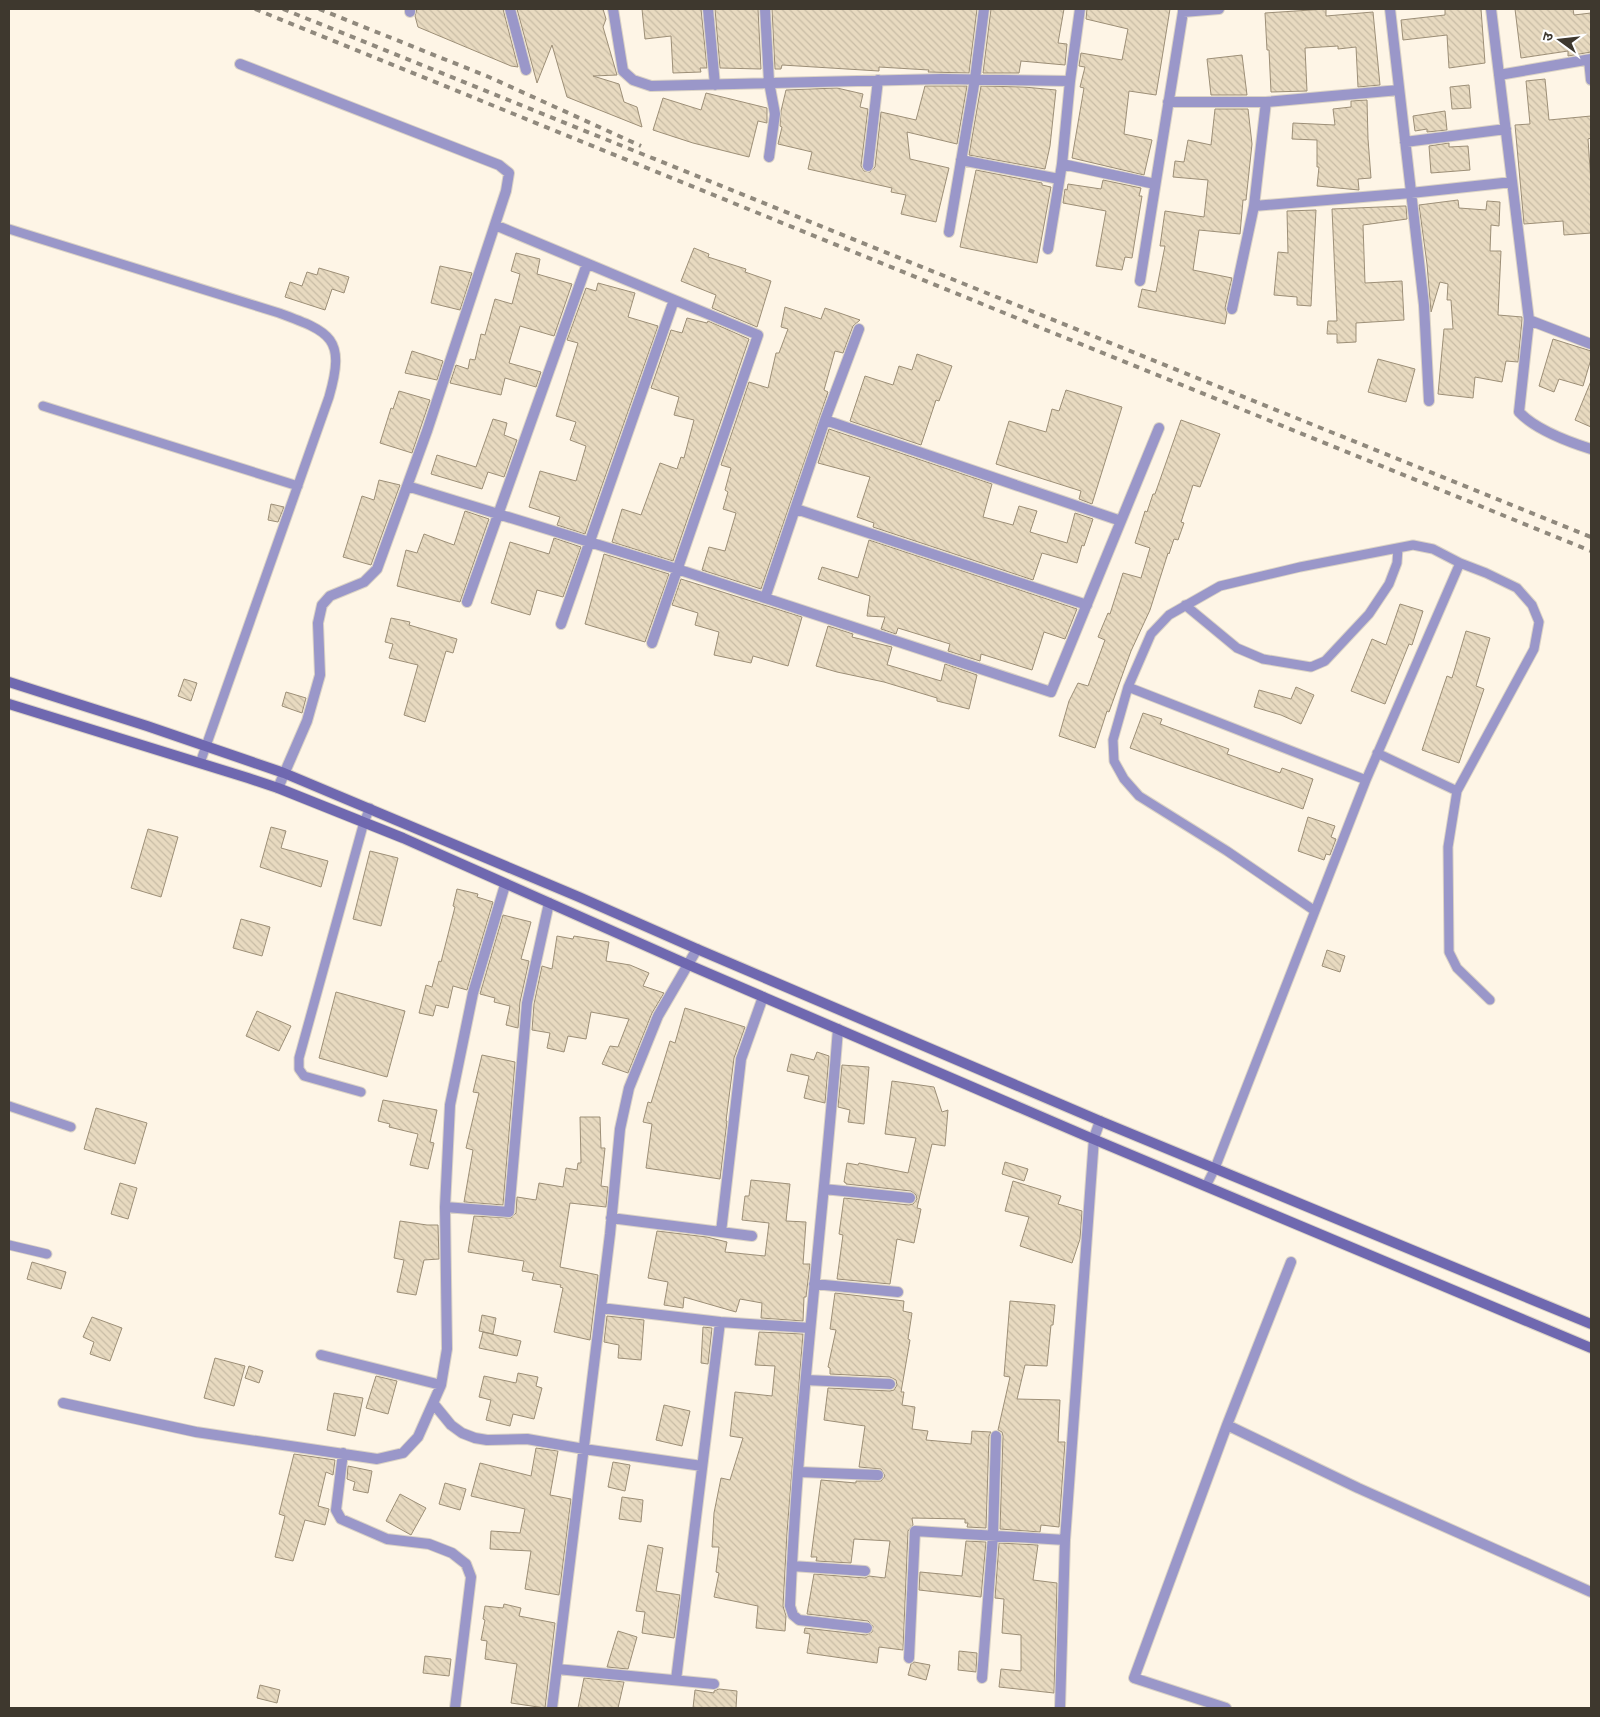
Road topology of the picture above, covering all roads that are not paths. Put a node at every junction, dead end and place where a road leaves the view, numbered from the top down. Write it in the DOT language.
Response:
graph roads {
  1 [pos="510,9"];
  2 [pos="613,9"];
  3 [pos="708,9"];
  4 [pos="765,9"];
  5 [pos="984,9"];
  6 [pos="1080,9"];
  7 [pos="1220,9"];
  8 [pos="1390,9"];
  9 [pos="1491,9"];
  10 [pos="1183,10"];
  11 [pos="1590,59"];
  12 [pos="240,64"];
  13 [pos="526,70"];
  14 [pos="1499,75"];
  15 [pos="975,79"];
  16 [pos="878,80"];
  17 [pos="1591,80"];
  18 [pos="1070,81"];
  19 [pos="769,82"];
  20 [pos="715,85"];
  21 [pos="1399,90"];
  22 [pos="1168,102"];
  23 [pos="1266,102"];
  24 [pos="1506,129"];
  25 [pos="1405,142"];
  26 [pos="769,157"];
  27 [pos="961,160"];
  28 [pos="1062,164"];
  29 [pos="868,166"];
  30 [pos="1059,179"];
  31 [pos="1512,182"];
  32 [pos="1156,184"];
  33 [pos="1411,193"];
  34 [pos="1254,206"];
  35 [pos="495,225"];
  36 [pos="9,229"];
  37 [pos="950,232"];
  38 [pos="1048,249"];
  39 [pos="587,264"];
  40 [pos="1140,281"];
  41 [pos="674,300"];
  42 [pos="1232,309"];
  43 [pos="1529,320"];
  44 [pos="859,329"];
  45 [pos="1591,344"];
  46 [pos="1429,401"];
  47 [pos="43,406"];
  48 [pos="825,420"];
  49 [pos="1159,428"];
  50 [pos="1591,449"];
  51 [pos="298,486"];
  52 [pos="407,486"];
  53 [pos="796,509"];
  54 [pos="499,515"];
  55 [pos="1121,521"];
  56 [pos="588,542"];
  57 [pos="1398,548"];
  58 [pos="1460,563"];
  59 [pos="677,570"];
  60 [pos="765,598"];
  61 [pos="467,602"];
  62 [pos="1087,604"];
  63 [pos="1185,605"];
  64 [pos="561,624"];
  65 [pos="652,643"];
  66 [pos="9,682"];
  67 [pos="1128,687"];
  68 [pos="9,704"];
  69 [pos="205,747"];
  70 [pos="1377,754"];
  71 [pos="200,763"];
  72 [pos="284,773"];
  73 [pos="1366,780"];
  74 [pos="278,788"];
  75 [pos="1457,791"];
  76 [pos="370,808"];
  77 [pos="364,822"];
  78 [pos="505,885"];
  79 [pos="549,903"];
  80 [pos="1315,911"];
  81 [pos="697,949"];
  82 [pos="689,965"];
  83 [pos="763,997"];
  84 [pos="1490,1000"];
  85 [pos="838,1029"];
  86 [pos="361,1092"];
  87 [pos="9,1106"];
  88 [pos="1100,1121"];
  89 [pos="72,1128"];
  90 [pos="1094,1138"];
  91 [pos="1215,1168"];
  92 [pos="1206,1186"];
  93 [pos="824,1190"];
  94 [pos="910,1198"];
  95 [pos="445,1207"];
  96 [pos="611,1218"];
  97 [pos="721,1232"];
  98 [pos="752,1236"];
  99 [pos="9,1245"];
  100 [pos="47,1254"];
  101 [pos="1291,1262"];
  102 [pos="814,1284"];
  103 [pos="898,1292"];
  104 [pos="600,1308"];
  105 [pos="720,1322"];
  106 [pos="1591,1324"];
  107 [pos="810,1328"];
  108 [pos="1591,1348"];
  109 [pos="321,1355"];
  110 [pos="806,1380"];
  111 [pos="890,1384"];
  112 [pos="441,1385"];
  113 [pos="63,1403"];
  114 [pos="433,1403"];
  115 [pos="1228,1425"];
  116 [pos="996,1436"];
  117 [pos="584,1449"];
  118 [pos="343,1454"];
  119 [pos="702,1466"];
  120 [pos="799,1472"];
  121 [pos="878,1475"];
  122 [pos="993,1535"];
  123 [pos="1065,1540"];
  124 [pos="792,1566"];
  125 [pos="865,1571"];
  126 [pos="1591,1592"];
  127 [pos="867,1628"];
  128 [pos="909,1658"];
  129 [pos="557,1669"];
  130 [pos="982,1678"];
  131 [pos="676,1680"];
  132 [pos="714,1684"];
  133 [pos="455,1708"];
  134 [pos="552,1708"];
  135 [pos="1060,1708"];
  136 [pos="1226,1708"];
  1 -- 13 [label="street"];
  2 -- 20 [label="street"];
  3 -- 20 [label="street"];
  4 -- 19 [label="street"];
  5 -- 15 [label="street"];
  6 -- 18 [label="street"];
  7 -- 10 [label="street"];
  8 -- 21 [label="street"];
  9 -- 14 [label="street"];
  10 -- 22 [label="street"];
  11 -- 14 [label="street"];
  11 -- 17 [label="street"];
  12 -- 35 [label="street"];
  14 -- 24 [label="street"];
  15 -- 16 [label="street"];
  15 -- 18 [label="street"];
  15 -- 27 [label="street"];
  16 -- 19 [label="street"];
  16 -- 29 [label="street"];
  18 -- 28 [label="street"];
  19 -- 20 [label="street"];
  19 -- 26 [label="street"];
  21 -- 23 [label="street"];
  21 -- 25 [label="street"];
  22 -- 23 [label="street"];
  22 -- 32 [label="street"];
  23 -- 34 [label="street"];
  24 -- 25 [label="street"];
  24 -- 31 [label="street"];
  25 -- 33 [label="street"];
  27 -- 30 [label="street"];
  27 -- 37 [label="street"];
  28 -- 30 [label="street"];
  28 -- 32 [label="street"];
  30 -- 38 [label="street"];
  31 -- 33 [label="street"];
  31 -- 43 [label="street"];
  32 -- 40 [label="street"];
  33 -- 34 [label="street"];
  33 -- 46 [label="street"];
  34 -- 42 [label="street"];
  35 -- 39 [label="street"];
  35 -- 52 [label="street"];
  36 -- 51 [label="lane"];
  39 -- 41 [label="street"];
  39 -- 54 [label="street"];
  41 -- 56 [label="street"];
  41 -- 59 [label="street"];
  43 -- 45 [label="street"];
  43 -- 50 [label="street"];
  44 -- 48 [label="street"];
  47 -- 51 [label="lane"];
  48 -- 53 [label="street"];
  48 -- 55 [label="street"];
  49 -- 55 [label="street"];
  51 -- 69 [label="lane"];
  52 -- 54 [label="street"];
  52 -- 72 [label="street"];
  53 -- 60 [label="street"];
  53 -- 62 [label="street"];
  54 -- 56 [label="street"];
  54 -- 61 [label="street"];
  55 -- 62 [label="street"];
  56 -- 59 [label="street"];
  56 -- 64 [label="street"];
  57 -- 58 [label="lane"];
  57 -- 63 [label="lane"];
  57 -- 63 [label="lane"];
  58 -- 70 [label="lane"];
  58 -- 75 [label="lane"];
  59 -- 60 [label="street"];
  59 -- 65 [label="street"];
  60 -- 62 [label="street"];
  63 -- 67 [label="lane"];
  66 -- 69 [label="street"];
  67 -- 73 [label="lane"];
  67 -- 80 [label="lane"];
  68 -- 71 [label="street"];
  69 -- 71 [label="lane"];
  69 -- 72 [label="street"];
  70 -- 73 [label="lane"];
  70 -- 75 [label="lane"];
  71 -- 74 [label="street"];
  72 -- 74 [label="street"];
  72 -- 76 [label="street"];
  73 -- 80 [label="lane"];
  74 -- 77 [label="street"];
  75 -- 84 [label="lane"];
  76 -- 77 [label="lane"];
  76 -- 81 [label="street"];
  77 -- 78 [label="street"];
  77 -- 86 [label="lane"];
  78 -- 79 [label="street"];
  78 -- 95 [label="street"];
  79 -- 82 [label="street"];
  79 -- 95 [label="street"];
  80 -- 91 [label="lane"];
  81 -- 82 [label="street"];
  81 -- 88 [label="street"];
  82 -- 83 [label="street"];
  82 -- 96 [label="street"];
  83 -- 85 [label="street"];
  83 -- 97 [label="street"];
  85 -- 90 [label="street"];
  85 -- 93 [label="street"];
  87 -- 89 [label="lane"];
  88 -- 90 [label="street"];
  88 -- 91 [label="street"];
  90 -- 92 [label="street"];
  90 -- 123 [label="street"];
  91 -- 92 [label="lane"];
  91 -- 106 [label="street"];
  92 -- 108 [label="street"];
  93 -- 94 [label="street"];
  93 -- 102 [label="street"];
  95 -- 112 [label="street"];
  96 -- 97 [label="street"];
  96 -- 104 [label="street"];
  97 -- 98 [label="street"];
  99 -- 100 [label="lane"];
  101 -- 115 [label="street"];
  102 -- 103 [label="street"];
  102 -- 107 [label="street"];
  104 -- 105 [label="street"];
  104 -- 117 [label="street"];
  105 -- 107 [label="street"];
  105 -- 119 [label="street"];
  107 -- 110 [label="street"];
  109 -- 112 [label="street"];
  110 -- 111 [label="street"];
  110 -- 120 [label="street"];
  112 -- 114 [label="street"];
  113 -- 118 [label="street"];
  114 -- 117 [label="street"];
  114 -- 118 [label="street"];
  115 -- 126 [label="street"];
  115 -- 136 [label="street"];
  116 -- 122 [label="street"];
  117 -- 119 [label="street"];
  117 -- 129 [label="street"];
  118 -- 133 [label="street"];
  119 -- 131 [label="street"];
  120 -- 121 [label="street"];
  120 -- 124 [label="street"];
  122 -- 123 [label="street"];
  122 -- 128 [label="street"];
  122 -- 130 [label="street"];
  123 -- 135 [label="street"];
  124 -- 125 [label="street"];
  124 -- 127 [label="street"];
  129 -- 131 [label="street"];
  129 -- 134 [label="street"];
  131 -- 132 [label="street"];
}
